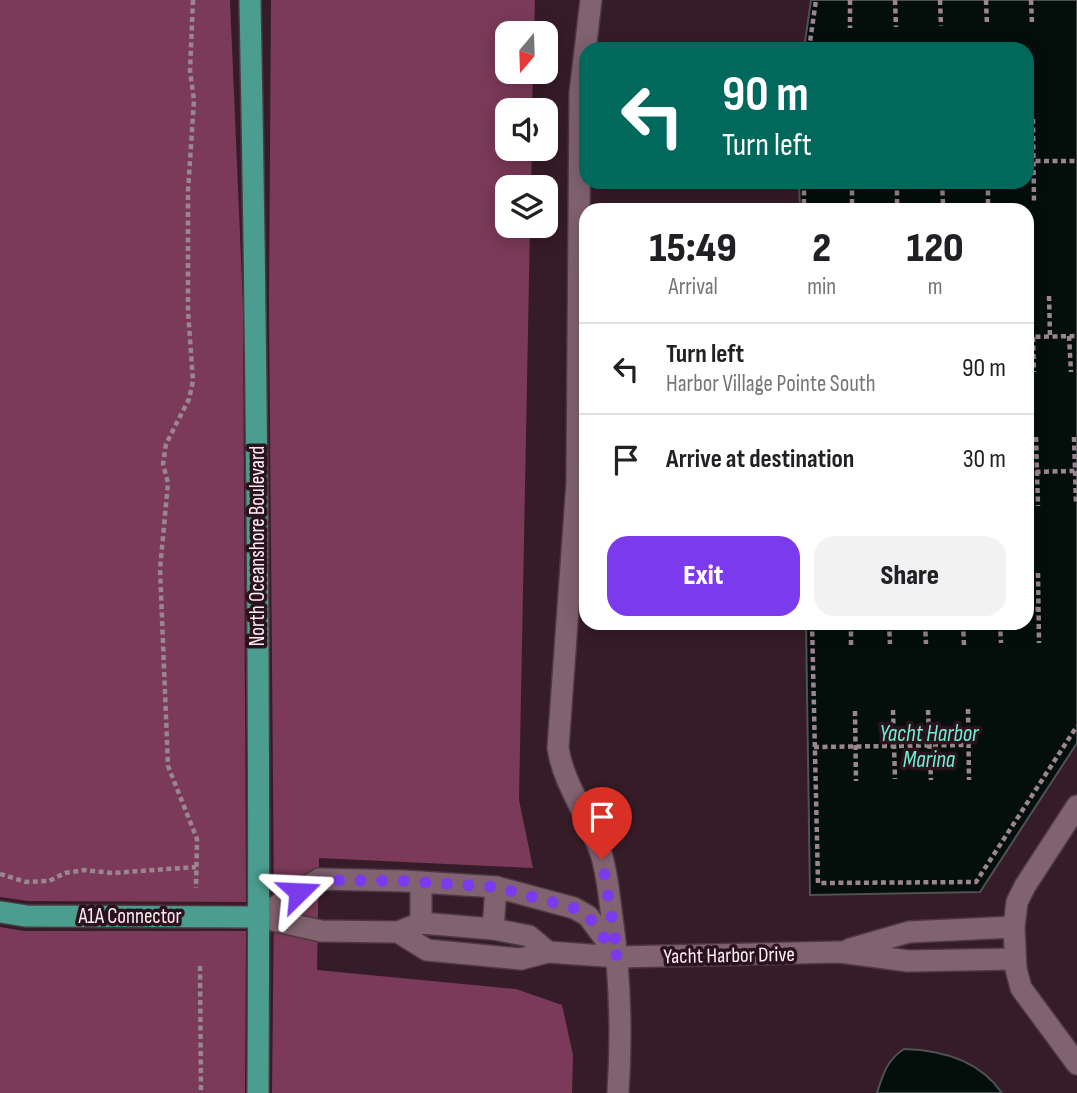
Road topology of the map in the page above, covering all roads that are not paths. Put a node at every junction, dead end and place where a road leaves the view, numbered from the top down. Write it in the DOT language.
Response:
graph roads {
  1 [pos="250,0"];
  2 [pos="591,0"];
  3 [pos="586,42"];
  4 [pos="579,223"];
  5 [pos="1073,819"];
  6 [pos="421,882"];
  7 [pos="496,887"];
  8 [pos="0,912"];
  9 [pos="259,917"];
  10 [pos="421,923"];
  11 [pos="1014,927"];
  12 [pos="494,929"];
  13 [pos="398,932"];
  14 [pos="548,952"];
  15 [pos="840,952"];
  16 [pos="618,957"];
  17 [pos="1015,959"];
  18 [pos="1077,1064"];
  19 [pos="258,1093"];
  20 [pos="618,1093"];
  1 -- 9 [label="main road, North Oceanshore Boulevard"];
  2 -- 3 [label="street"];
  4 -- 16 [label="street"];
  5 -- 11 [label="street"];
  6 -- 7 [label="street"];
  6 -- 9 [label="street"];
  6 -- 10 [label="street"];
  7 -- 12 [label="street"];
  7 -- 16 [label="street"];
  8 -- 9 [label="main road, A1A Connector"];
  9 -- 13 [label="street, Yacht Harbor Drive"];
  9 -- 19 [label="main road, North Oceanshore Boulevard"];
  10 -- 12 [label="street, Yacht Harbor Drive"];
  10 -- 13 [label="street, Yacht Harbor Drive"];
  11 -- 15 [label="street, Yacht Harbor Drive"];
  11 -- 17 [label="street"];
  12 -- 14 [label="street, Yacht Harbor Drive"];
  13 -- 14 [label="street, Yacht Harbor Drive"];
  14 -- 16 [label="street, Yacht Harbor Drive"];
  15 -- 16 [label="street, Yacht Harbor Drive"];
  15 -- 17 [label="street, Yacht Harbor Drive"];
  16 -- 20 [label="street"];
  17 -- 18 [label="street"];
}
